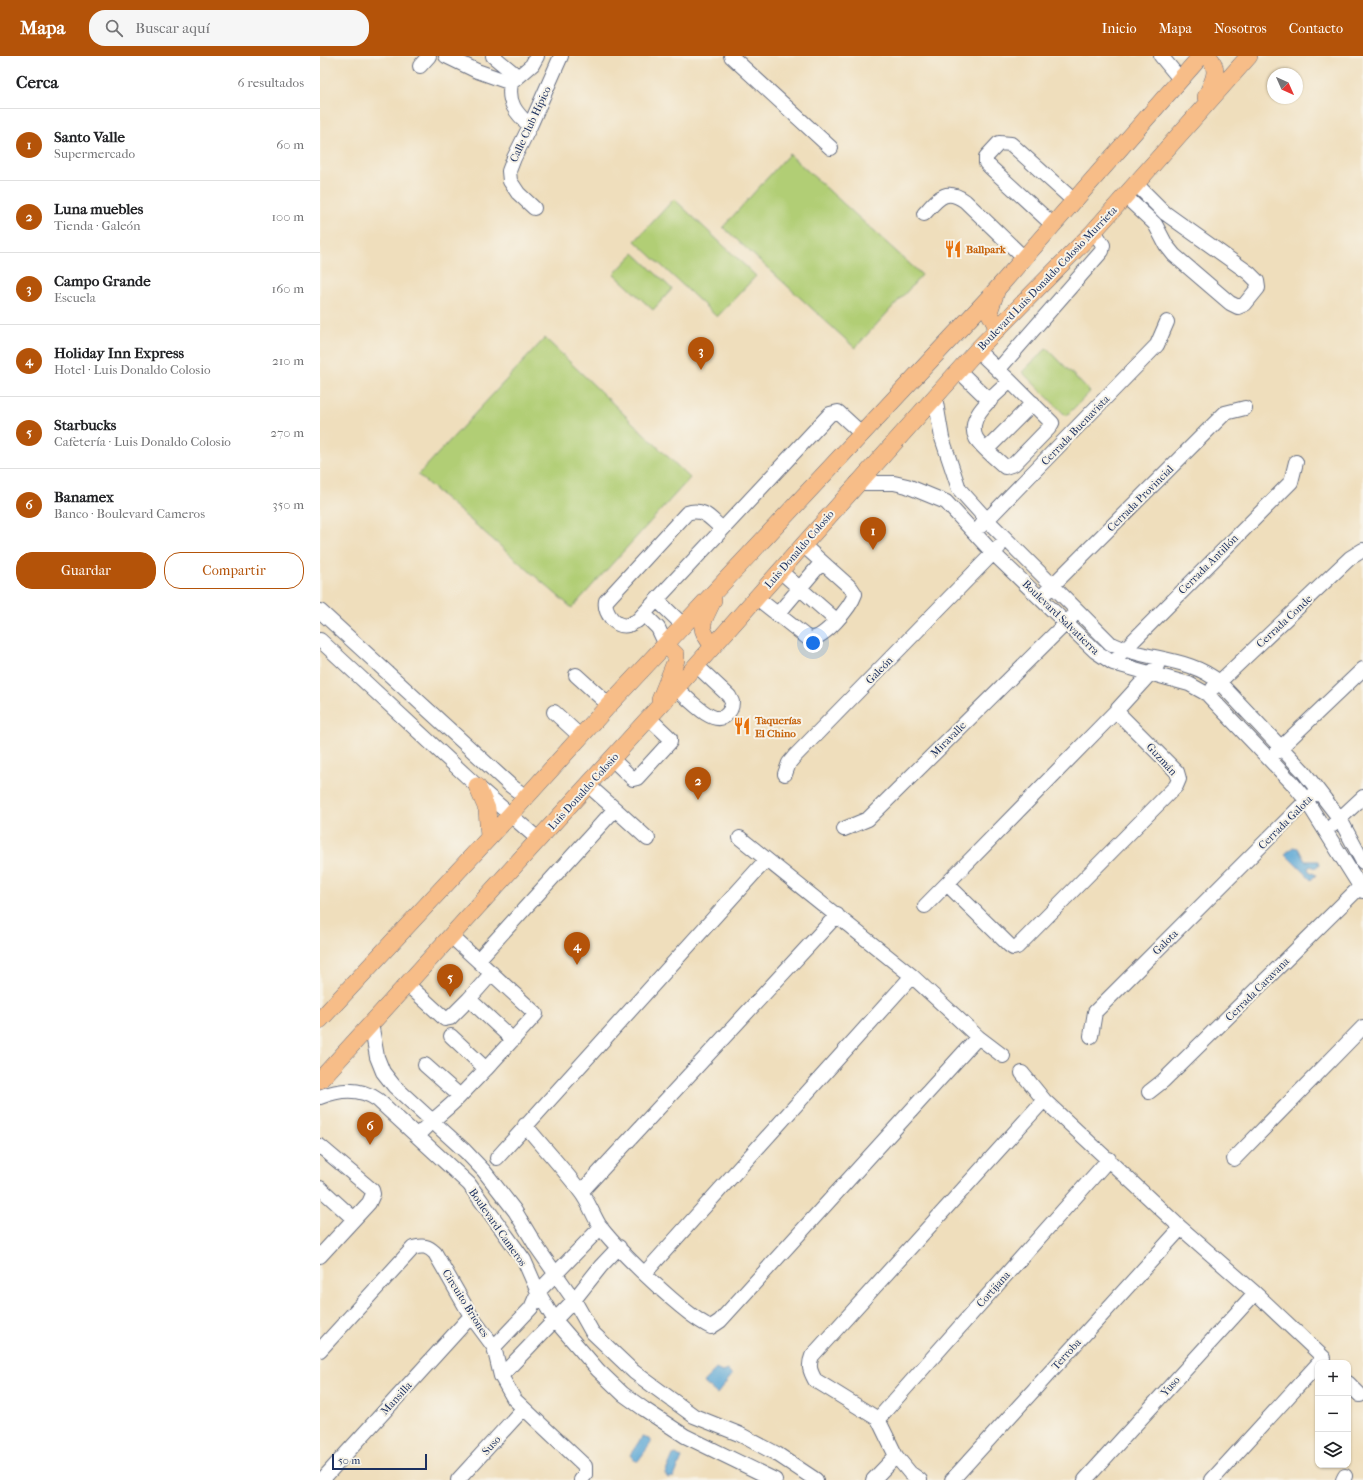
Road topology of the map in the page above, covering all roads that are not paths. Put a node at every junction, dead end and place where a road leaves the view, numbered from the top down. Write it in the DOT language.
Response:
graph roads {
  1 [pos="446,56"];
  2 [pos="493,56"];
  3 [pos="537,56"];
  4 [pos="561,56"];
  5 [pos="731,56"];
  6 [pos="1161,56"];
  7 [pos="1201,56"];
  8 [pos="1208,56"];
  9 [pos="1249,56"];
  10 [pos="1180,79"];
  11 [pos="514,80"];
  12 [pos="1200,111"];
  13 [pos="530,126"];
  14 [pos="831,148"];
  15 [pos="1130,190"];
  16 [pos="1074,200"];
  17 [pos="534,208"];
  18 [pos="1165,212"];
  19 [pos="924,214"];
  20 [pos="1052,224"];
  21 [pos="1155,224"];
  22 [pos="1094,231"];
  23 [pos="1024,258"];
  24 [pos="996,290"];
  25 [pos="1167,322"];
  26 [pos="998,329"];
  27 [pos="978,350"];
  28 [pos="998,370"];
  29 [pos="959,371"];
  30 [pos="1010,381"];
  31 [pos="935,397"];
  32 [pos="990,401"];
  33 [pos="1034,403"];
  34 [pos="1245,408"];
  35 [pos="862,434"];
  36 [pos="986,449"];
  37 [pos="1296,462"];
  38 [pos="857,484"];
  39 [pos="959,489"];
  40 [pos="843,499"];
  41 [pos="946,502"];
  42 [pos="987,520"];
  43 [pos="722,529"];
  44 [pos="975,532"];
  45 [pos="1006,540"];
  46 [pos="803,545"];
  47 [pos="1363,550"];
  48 [pos="993,553"];
  49 [pos="822,562"];
  50 [pos="780,571"];
  51 [pos="1052,586"];
  52 [pos="799,588"];
  53 [pos="718,589"];
  54 [pos="1040,597"];
  55 [pos="757,598"];
  56 [pos="657,600"];
  57 [pos="320,611"];
  58 [pos="1078,612"];
  59 [pos="644,614"];
  60 [pos="777,615"];
  61 [pos="836,620"];
  62 [pos="1065,624"];
  63 [pos="684,625"];
  64 [pos="350,638"];
  65 [pos="320,640"];
  66 [pos="666,644"];
  67 [pos="714,646"];
  68 [pos="1123,649"];
  69 [pos="335,654"];
  70 [pos="1162,658"];
  71 [pos="1113,663"];
  72 [pos="696,665"];
  73 [pos="1363,669"];
  74 [pos="1152,673"];
  75 [pos="576,675"];
  76 [pos="1219,682"];
  77 [pos="676,688"];
  78 [pos="1207,694"];
  79 [pos="609,706"];
  80 [pos="660,706"];
  81 [pos="1116,711"];
  82 [pos="554,712"];
  83 [pos="649,718"];
  84 [pos="582,736"];
  85 [pos="1281,747"];
  86 [pos="1268,758"];
  87 [pos="612,759"];
  88 [pos="785,774"];
  89 [pos="588,785"];
  90 [pos="477,786"];
  91 [pos="1317,789"];
  92 [pos="526,797"];
  93 [pos="1363,797"];
  94 [pos="1306,800"];
  95 [pos="615,809"];
  96 [pos="511,814"];
  97 [pos="1340,819"];
  98 [pos="844,829"];
  99 [pos="1325,832"];
  100 [pos="489,837"];
  101 [pos="740,838"];
  102 [pos="648,839"];
  103 [pos="538,840"];
  104 [pos="1252,854"];
  105 [pos="766,860"];
  106 [pos="1363,862"];
  107 [pos="947,884"];
  108 [pos="1362,888"];
  109 [pos="925,906"];
  110 [pos="837,915"];
  111 [pos="451,936"];
  112 [pos="478,960"];
  113 [pos="492,973"];
  114 [pos="912,976"];
  115 [pos="407,984"];
  116 [pos="469,999"];
  117 [pos="320,1020"];
  118 [pos="371,1023"];
  119 [pos="1363,1027"];
  120 [pos="451,1036"];
  121 [pos="1091,1036"];
  122 [pos="978,1037"];
  123 [pos="513,1040"];
  124 [pos="1003,1056"];
  125 [pos="426,1064"];
  126 [pos="486,1069"];
  127 [pos="1022,1073"];
  128 [pos="320,1080"];
  129 [pos="1149,1092"];
  130 [pos="460,1096"];
  131 [pos="320,1097"];
  132 [pos="1044,1100"];
  133 [pos="432,1120"];
  134 [pos="525,1125"];
  135 [pos="418,1135"];
  136 [pos="320,1146"];
  137 [pos="497,1158"];
  138 [pos="1109,1159"];
  139 [pos="1234,1159"];
  140 [pos="484,1171"];
  141 [pos="469,1184"];
  142 [pos="320,1188"];
  143 [pos="581,1192"];
  144 [pos="354,1219"];
  145 [pos="601,1227"];
  146 [pos="1180,1228"];
  147 [pos="619,1247"];
  148 [pos="320,1256"];
  149 [pos="645,1273"];
  150 [pos="556,1274"];
  151 [pos="538,1292"];
  152 [pos="1255,1293"];
  153 [pos="574,1300"];
  154 [pos="471,1316"];
  155 [pos="554,1319"];
  156 [pos="494,1347"];
  157 [pos="320,1350"];
  158 [pos="1320,1360"];
  159 [pos="1315,1370"];
  160 [pos="501,1376"];
  161 [pos="1351,1386"];
  162 [pos="1360,1395"];
  163 [pos="523,1409"];
  164 [pos="694,1416"];
  165 [pos="878,1419"];
  166 [pos="685,1436"];
  167 [pos="896,1456"];
  168 [pos="911,1478"];
  169 [pos="322,1480"];
  170 [pos="458,1480"];
  171 [pos="581,1480"];
  172 [pos="775,1480"];
  173 [pos="816,1480"];
  174 [pos="873,1480"];
  175 [pos="952,1480"];
  176 [pos="1085,1480"];
  177 [pos="1212,1480"];
  1 -- 11 [label="street"];
  2 -- 11 [label="street"];
  3 -- 11 [label="street"];
  4 -- 13 [label="street, Calle Club Hípico"];
  5 -- 14 [label="street"];
  6 -- 10 [label="street"];
  7 -- 10 [label="main road"];
  8 -- 12 [label="main road"];
  9 -- 12 [label="main road, Boulevard Luis Donaldo Colosio Murrieta"];
  10 -- 16 [label="main road"];
  11 -- 13 [label="street"];
  12 -- 15 [label="main road, Boulevard Luis Donaldo Colosio Murrieta"];
  13 -- 17 [label="street, Calle Club Hípico"];
  15 -- 18 [label="street"];
  15 -- 21 [label="street"];
  15 -- 22 [label="main road, Boulevard Luis Donaldo Colosio Murrieta"];
  16 -- 20 [label="main road"];
  16 -- 20 [label="street"];
  18 -- 21 [label="street"];
  18 -- 21 [label="street"];
  19 -- 23 [label="street"];
  20 -- 23 [label="main road"];
  22 -- 26 [label="main road, Boulevard Luis Donaldo Colosio Murrieta"];
  22 -- 28 [label="street"];
  23 -- 24 [label="main road"];
  24 -- 26 [label="main road"];
  24 -- 35 [label="main road"];
  25 -- 42 [label="street, Cerrada Buenavista"];
  26 -- 27 [label="main road, Boulevard Luis Donaldo Colosio Murrieta"];
  27 -- 28 [label="street"];
  27 -- 29 [label="main road, Boulevard Luis Donaldo Colosio Murrieta"];
  28 -- 30 [label="street"];
  29 -- 31 [label="main road, Boulevard Luis Donaldo Colosio Murrieta"];
  29 -- 32 [label="street"];
  30 -- 32 [label="street"];
  30 -- 33 [label="street"];
  31 -- 38 [label="main road, Boulevard Luis Donaldo Colosio Murrieta"];
  31 -- 39 [label="street, Boulevard Salvatierra"];
  32 -- 36 [label="street"];
  33 -- 36 [label="street"];
  33 -- 36 [label="street"];
  34 -- 51 [label="street, Cerrada Provincial"];
  35 -- 43 [label="street"];
  35 -- 53 [label="main road"];
  37 -- 68 [label="street, Cerrada Antillón"];
  38 -- 40 [label="main road, Boulevard Luis Donaldo Colosio Murrieta"];
  38 -- 41 [label="street, Boulevard Salvatierra"];
  39 -- 41 [label="street"];
  39 -- 42 [label="street, Boulevard Salvatierra"];
  40 -- 46 [label="main road, Luis Donaldo Colosio"];
  41 -- 44 [label="street, Boulevard Salvatierra"];
  42 -- 44 [label="street, Cerrada Buenavista"];
  42 -- 45 [label="street, Boulevard Salvatierra"];
  43 -- 56 [label="street"];
  43 -- 59 [label="street"];
  44 -- 48 [label="street, Boulevard Salvatierra"];
  45 -- 48 [label="street, Galeón"];
  45 -- 51 [label="street, Boulevard Salvatierra"];
  46 -- 49 [label="street"];
  46 -- 50 [label="main road, Luis Donaldo Colosio"];
  47 -- 76 [label="street, Cerrada Conde"];
  48 -- 54 [label="street, Boulevard Salvatierra"];
  48 -- 88 [label="street, Galeón"];
  49 -- 52 [label="street"];
  49 -- 61 [label="street"];
  50 -- 52 [label="street"];
  50 -- 55 [label="main road, Luis Donaldo Colosio"];
  51 -- 54 [label="street, Cerrada Provincial"];
  51 -- 58 [label="street, Boulevard Salvatierra"];
  52 -- 60 [label="street"];
  52 -- 61 [label="street"];
  53 -- 63 [label="main road"];
  53 -- 67 [label="main road"];
  54 -- 62 [label="street, Boulevard Salvatierra"];
  55 -- 60 [label="street"];
  55 -- 67 [label="main road, Luis Donaldo Colosio"];
  56 -- 59 [label="street"];
  56 -- 63 [label="street"];
  57 -- 64 [label="street"];
  58 -- 62 [label="street, Miravalle"];
  58 -- 68 [label="street, Boulevard Salvatierra"];
  59 -- 66 [label="street"];
  60 -- 61 [label="street"];
  62 -- 71 [label="street, Boulevard Salvatierra"];
  62 -- 98 [label="street, Miravalle"];
  63 -- 66 [label="main road"];
  64 -- 69 [label="street"];
  64 -- 92 [label="street"];
  65 -- 69 [label="street"];
  66 -- 79 [label="main road"];
  66 -- 80 [label="main road"];
  67 -- 72 [label="main road, Luis Donaldo Colosio"];
  68 -- 70 [label="street, Boulevard Salvatierra"];
  68 -- 71 [label="street, Cerrada Antillón"];
  69 -- 90 [label="street"];
  70 -- 74 [label="street"];
  70 -- 76 [label="street, Boulevard Salvatierra"];
  71 -- 74 [label="street, Boulevard Salvatierra"];
  72 -- 77 [label="main road, Luis Donaldo Colosio"];
  72 -- 77 [label="street"];
  73 -- 85 [label="street"];
  74 -- 78 [label="street, Boulevard Salvatierra"];
  74 -- 81 [label="street"];
  75 -- 79 [label="street"];
  76 -- 78 [label="street, Cerrada Conde"];
  76 -- 85 [label="street, Boulevard Salvatierra"];
  77 -- 80 [label="main road, Luis Donaldo Colosio"];
  78 -- 86 [label="street, Boulevard Salvatierra"];
  79 -- 84 [label="main road"];
  80 -- 83 [label="main road, Luis Donaldo Colosio"];
  81 -- 107 [label="street"];
  81 -- 107 [label="street, Guzmán"];
  82 -- 84 [label="street"];
  83 -- 87 [label="main road, Luis Donaldo Colosio"];
  83 -- 87 [label="street"];
  84 -- 92 [label="main road"];
  85 -- 86 [label="street"];
  85 -- 91 [label="street, Boulevard Salvatierra"];
  86 -- 94 [label="street, Boulevard Salvatierra"];
  87 -- 89 [label="main road, Luis Donaldo Colosio"];
  89 -- 95 [label="street"];
  89 -- 103 [label="main road, Luis Donaldo Colosio"];
  90 -- 96 [label="street"];
  90 -- 100 [label="main road"];
  91 -- 94 [label="street, Cerrada Galota"];
  91 -- 97 [label="street, Boulevard Salvatierra"];
  92 -- 96 [label="main road"];
  93 -- 97 [label="street"];
  94 -- 99 [label="street, Boulevard Salvatierra"];
  94 -- 104 [label="street, Cerrada Galota"];
  95 -- 102 [label="street"];
  95 -- 112 [label="street"];
  96 -- 100 [label="main road"];
  96 -- 103 [label="street"];
  97 -- 99 [label="street"];
  97 -- 106 [label="street, Boulevard Salvatierra"];
  99 -- 108 [label="street, Boulevard Salvatierra"];
  100 -- 117 [label="main road"];
  101 -- 105 [label="street"];
  103 -- 111 [label="main road, Luis Donaldo Colosio"];
  104 -- 121 [label="street, Galota"];
  105 -- 110 [label="street"];
  105 -- 134 [label="street"];
  107 -- 109 [label="street"];
  108 -- 129 [label="street, Cerrada Caravana"];
  110 -- 114 [label="street"];
  110 -- 143 [label="street"];
  111 -- 112 [label="street"];
  111 -- 115 [label="main road, Luis Donaldo Colosio"];
  112 -- 113 [label="street"];
  113 -- 116 [label="street"];
  113 -- 123 [label="street"];
  114 -- 122 [label="street"];
  114 -- 149 [label="street"];
  115 -- 116 [label="street"];
  115 -- 118 [label="main road, Luis Donaldo Colosio"];
  116 -- 123 [label="street"];
  118 -- 128 [label="main road, Luis Donaldo Colosio"];
  118 -- 133 [label="street, Boulevard Cameros"];
  119 -- 139 [label="street"];
  120 -- 126 [label="street"];
  122 -- 124 [label="street"];
  122 -- 149 [label="street"];
  123 -- 126 [label="street"];
  125 -- 130 [label="street"];
  126 -- 130 [label="street"];
  127 -- 132 [label="street"];
  130 -- 133 [label="street"];
  131 -- 135 [label="street, Boulevard Cameros"];
  132 -- 138 [label="street"];
  132 -- 165 [label="street"];
  133 -- 135 [label="street"];
  133 -- 140 [label="street, Boulevard Cameros"];
  134 -- 137 [label="street"];
  134 -- 143 [label="street"];
  135 -- 141 [label="street, Boulevard Cameros"];
  136 -- 144 [label="street"];
  138 -- 146 [label="street"];
  138 -- 165 [label="street, Cortijana"];
  140 -- 141 [label="street"];
  140 -- 150 [label="street, Boulevard Cameros"];
  141 -- 151 [label="street, Boulevard Cameros"];
  142 -- 144 [label="street"];
  143 -- 145 [label="street"];
  144 -- 148 [label="street"];
  145 -- 147 [label="street"];
  145 -- 150 [label="street"];
  146 -- 152 [label="street"];
  146 -- 175 [label="street, Terroba"];
  147 -- 149 [label="street"];
  147 -- 153 [label="street"];
  150 -- 151 [label="street"];
  150 -- 153 [label="street, Boulevard Cameros"];
  151 -- 155 [label="street, Boulevard Cameros"];
  151 -- 156 [label="street"];
  152 -- 158 [label="street"];
  152 -- 176 [label="street, Yuso"];
  153 -- 155 [label="street"];
  153 -- 164 [label="street, Boulevard Cameros"];
  154 -- 156 [label="street, Circuito Briones"];
  154 -- 157 [label="street, Circuito Briones"];
  154 -- 169 [label="street, Mansilla"];
  155 -- 160 [label="street"];
  155 -- 166 [label="street, Boulevard Cameros"];
  156 -- 160 [label="street, Circuito Briones"];
  159 -- 177 [label="street"];
  160 -- 163 [label="street, Circuito Briones"];
  161 -- 162 [label="street"];
  163 -- 170 [label="street, Suso"];
  163 -- 171 [label="street, Circuito Briones"];
  164 -- 166 [label="street"];
  164 -- 173 [label="street, Boulevard Cameros"];
  165 -- 167 [label="street"];
  166 -- 172 [label="street, Boulevard Cameros"];
  167 -- 168 [label="street"];
  167 -- 174 [label="street"];
}
